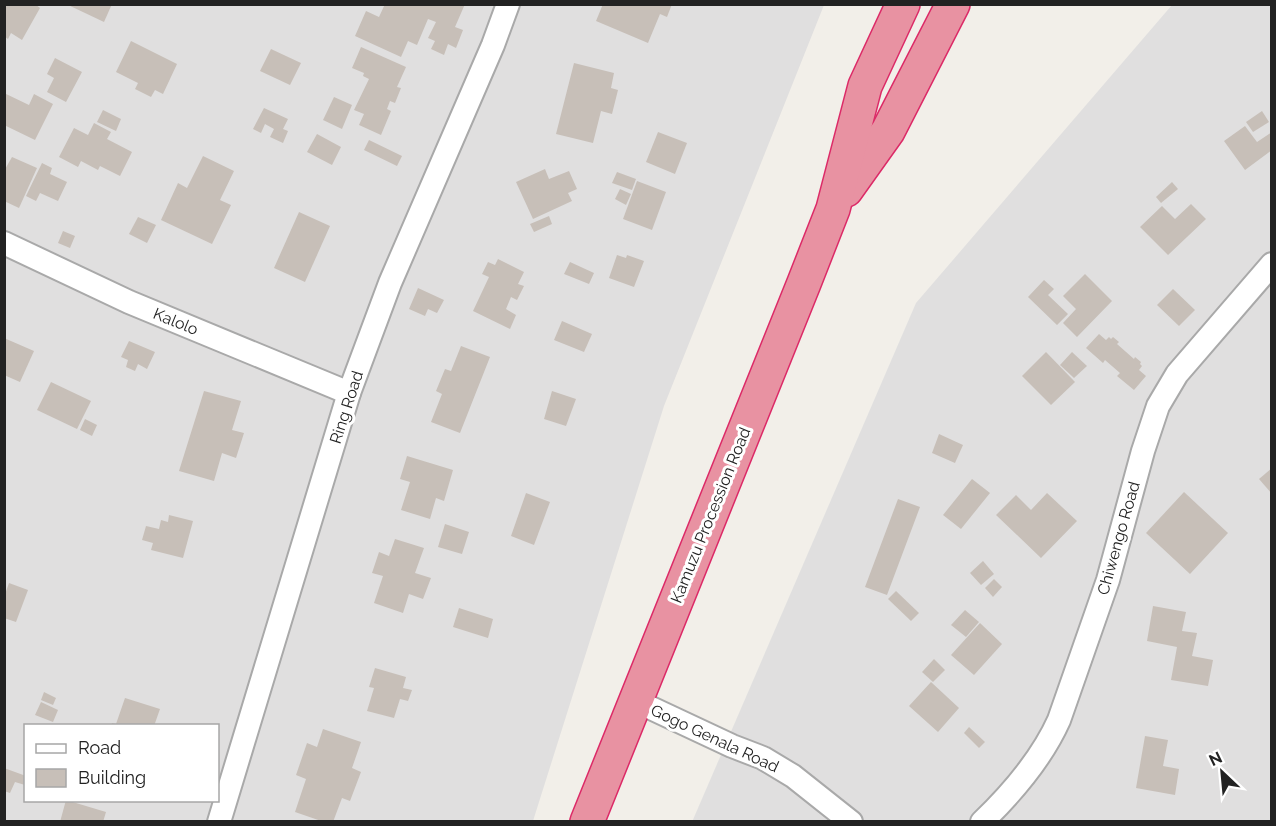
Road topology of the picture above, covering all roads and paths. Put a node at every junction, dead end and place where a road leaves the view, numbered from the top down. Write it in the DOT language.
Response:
graph roads {
  1 [pos="508,4"];
  2 [pos="892,4"];
  3 [pos="903,4"];
  4 [pos="952,4"];
  5 [pos="885,44"];
  6 [pos="832,208"];
  7 [pos="4,243"];
  8 [pos="1272,264"];
  9 [pos="350,393"];
  10 [pos="636,701"];
  11 [pos="219,822"];
  12 [pos="587,822"];
  13 [pos="851,822"];
  14 [pos="982,822"];
  1 -- 9 [label="street, Ring Road"];
  2 -- 5 [label="highway"];
  3 -- 5 [label="highway, Kamuzu Procession Road"];
  4 -- 6 [label="highway, Kamuzu Procession Road"];
  5 -- 6 [label="highway, Kamuzu Procession Road"];
  6 -- 10 [label="highway, Kamuzu Procession Road"];
  7 -- 9 [label="street, Kalolo"];
  8 -- 14 [label="street, Chiwengo Road"];
  9 -- 11 [label="street, Ring Road"];
  10 -- 12 [label="highway, Kamuzu Procession Road"];
  10 -- 13 [label="street, Gogo Genala Road"];
}
